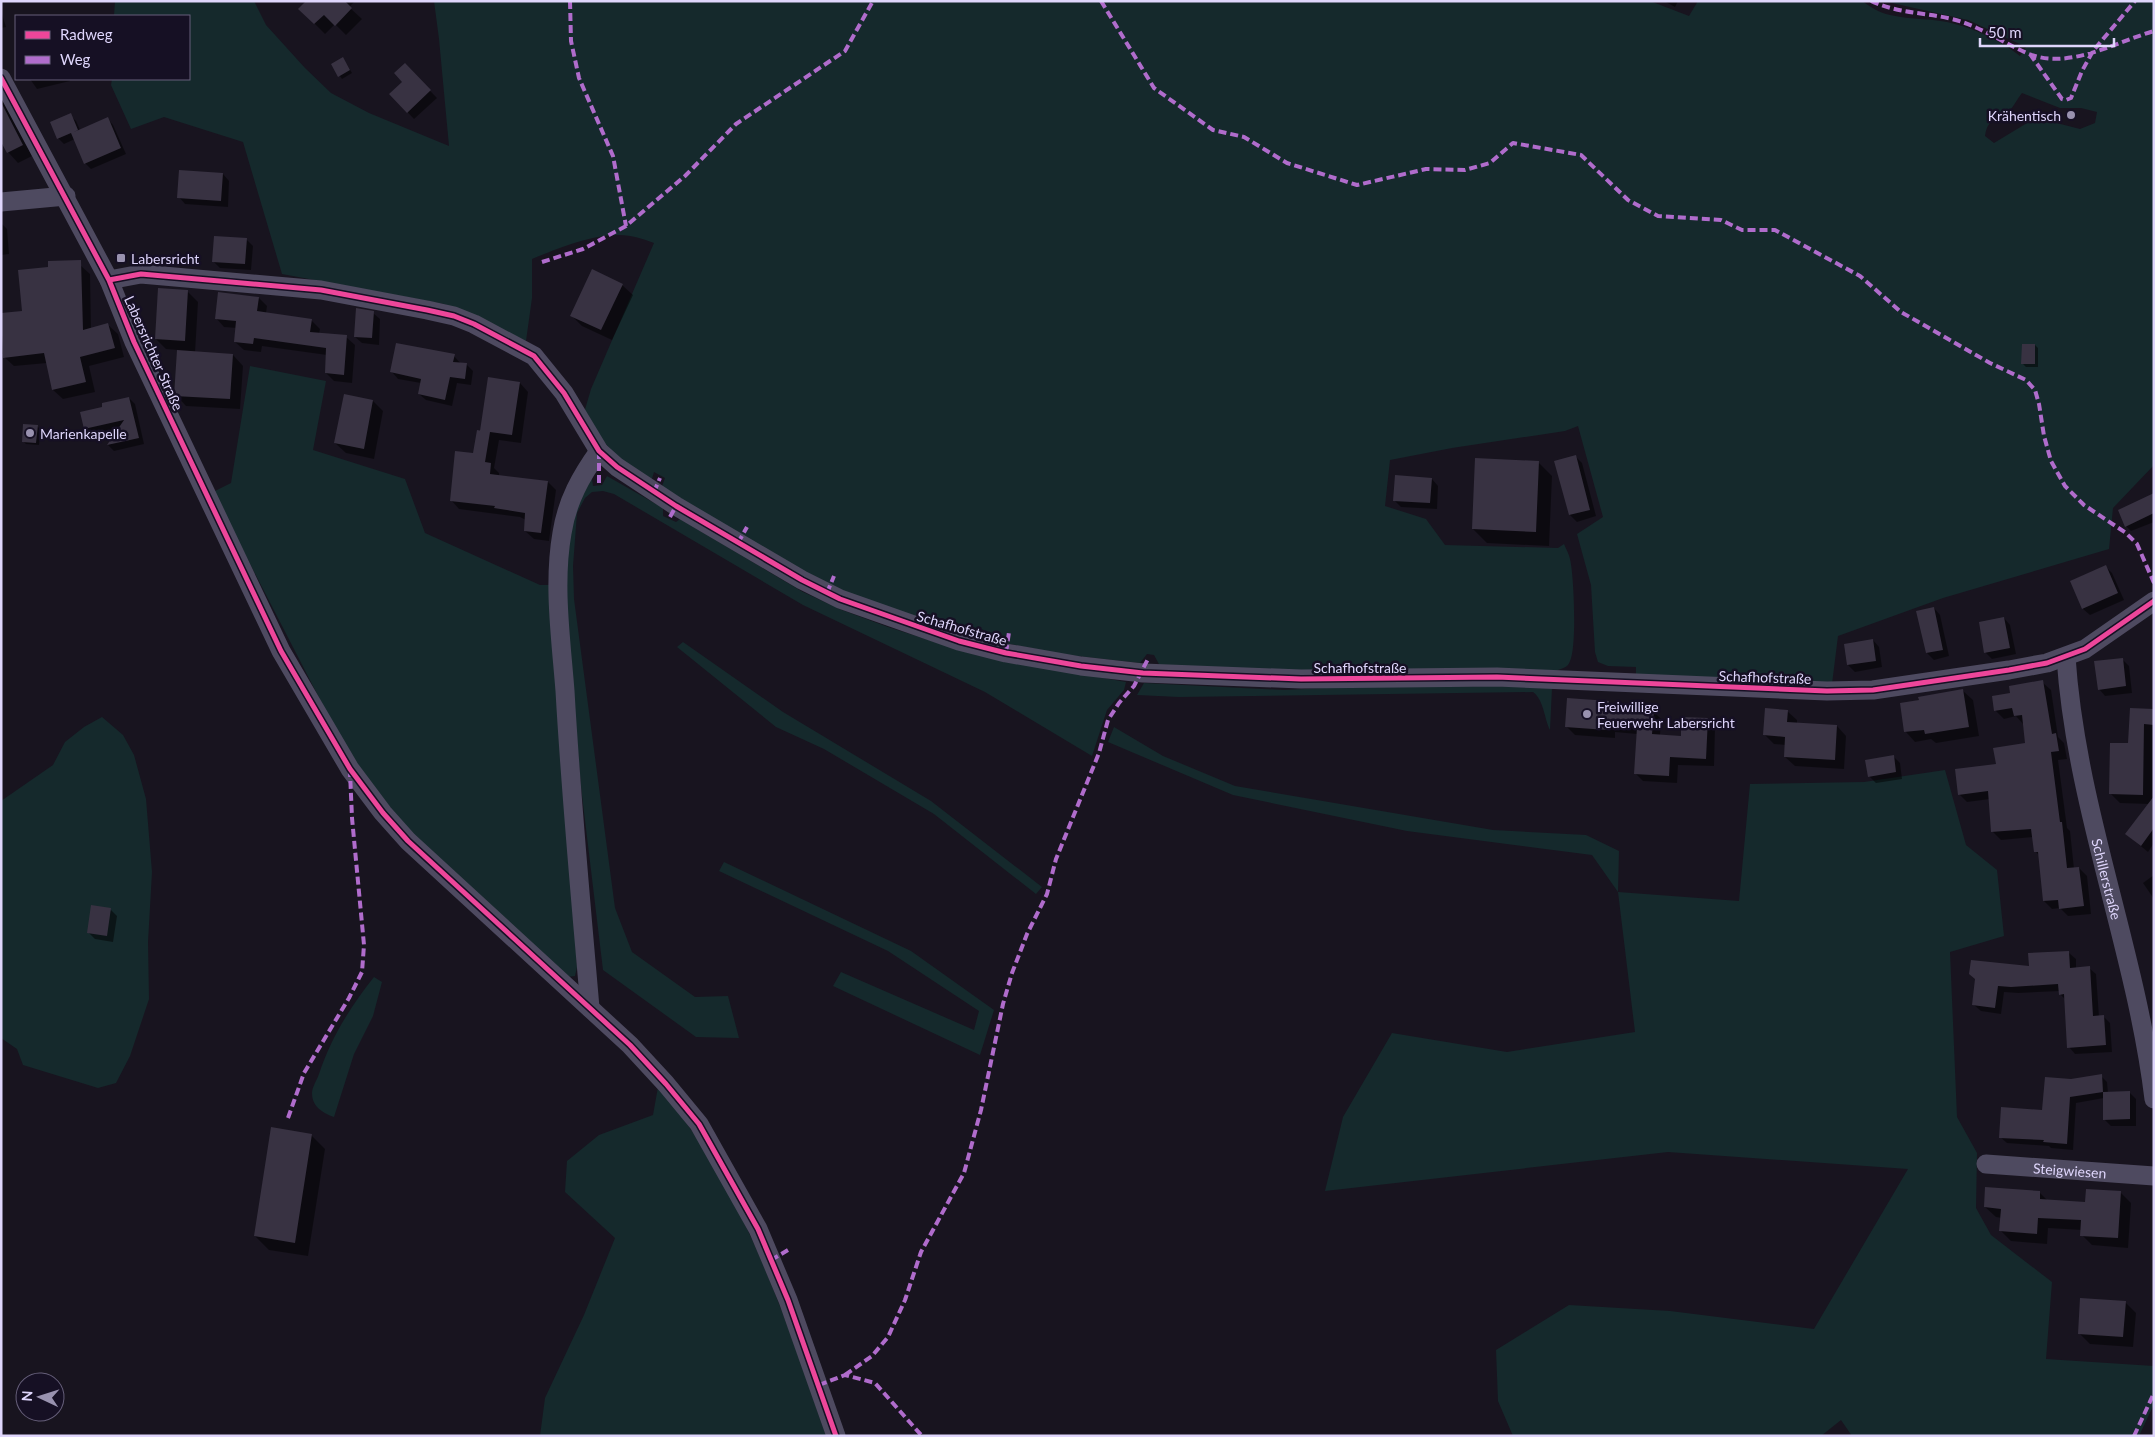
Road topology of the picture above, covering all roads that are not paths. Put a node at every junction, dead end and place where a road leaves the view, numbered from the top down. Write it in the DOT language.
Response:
graph roads {
  1 [pos="1,78"];
  2 [pos="66,196"];
  3 [pos="1,202"];
  4 [pos="109,280"];
  5 [pos="600,451"];
  6 [pos="2154,601"];
  7 [pos="2066,657"];
  8 [pos="590,1008"];
  9 [pos="2154,1099"];
  10 [pos="1986,1164"];
  11 [pos="2154,1176"];
  12 [pos="836,1436"];
  1 -- 2 [label="street, Labersrichter Straße"];
  2 -- 3 [label="street"];
  2 -- 4 [label="street, Labersrichter Straße"];
  4 -- 5 [label="street, Schafhofstraße"];
  4 -- 8 [label="street, Labersrichter Straße"];
  5 -- 7 [label="street, Schafhofstraße"];
  5 -- 8 [label="street"];
  6 -- 7 [label="street, Schafhofstraße"];
  7 -- 9 [label="street, Schillerstraße"];
  8 -- 12 [label="street, Labersrichter Straße"];
  10 -- 11 [label="street, Steigwiesen"];
}
